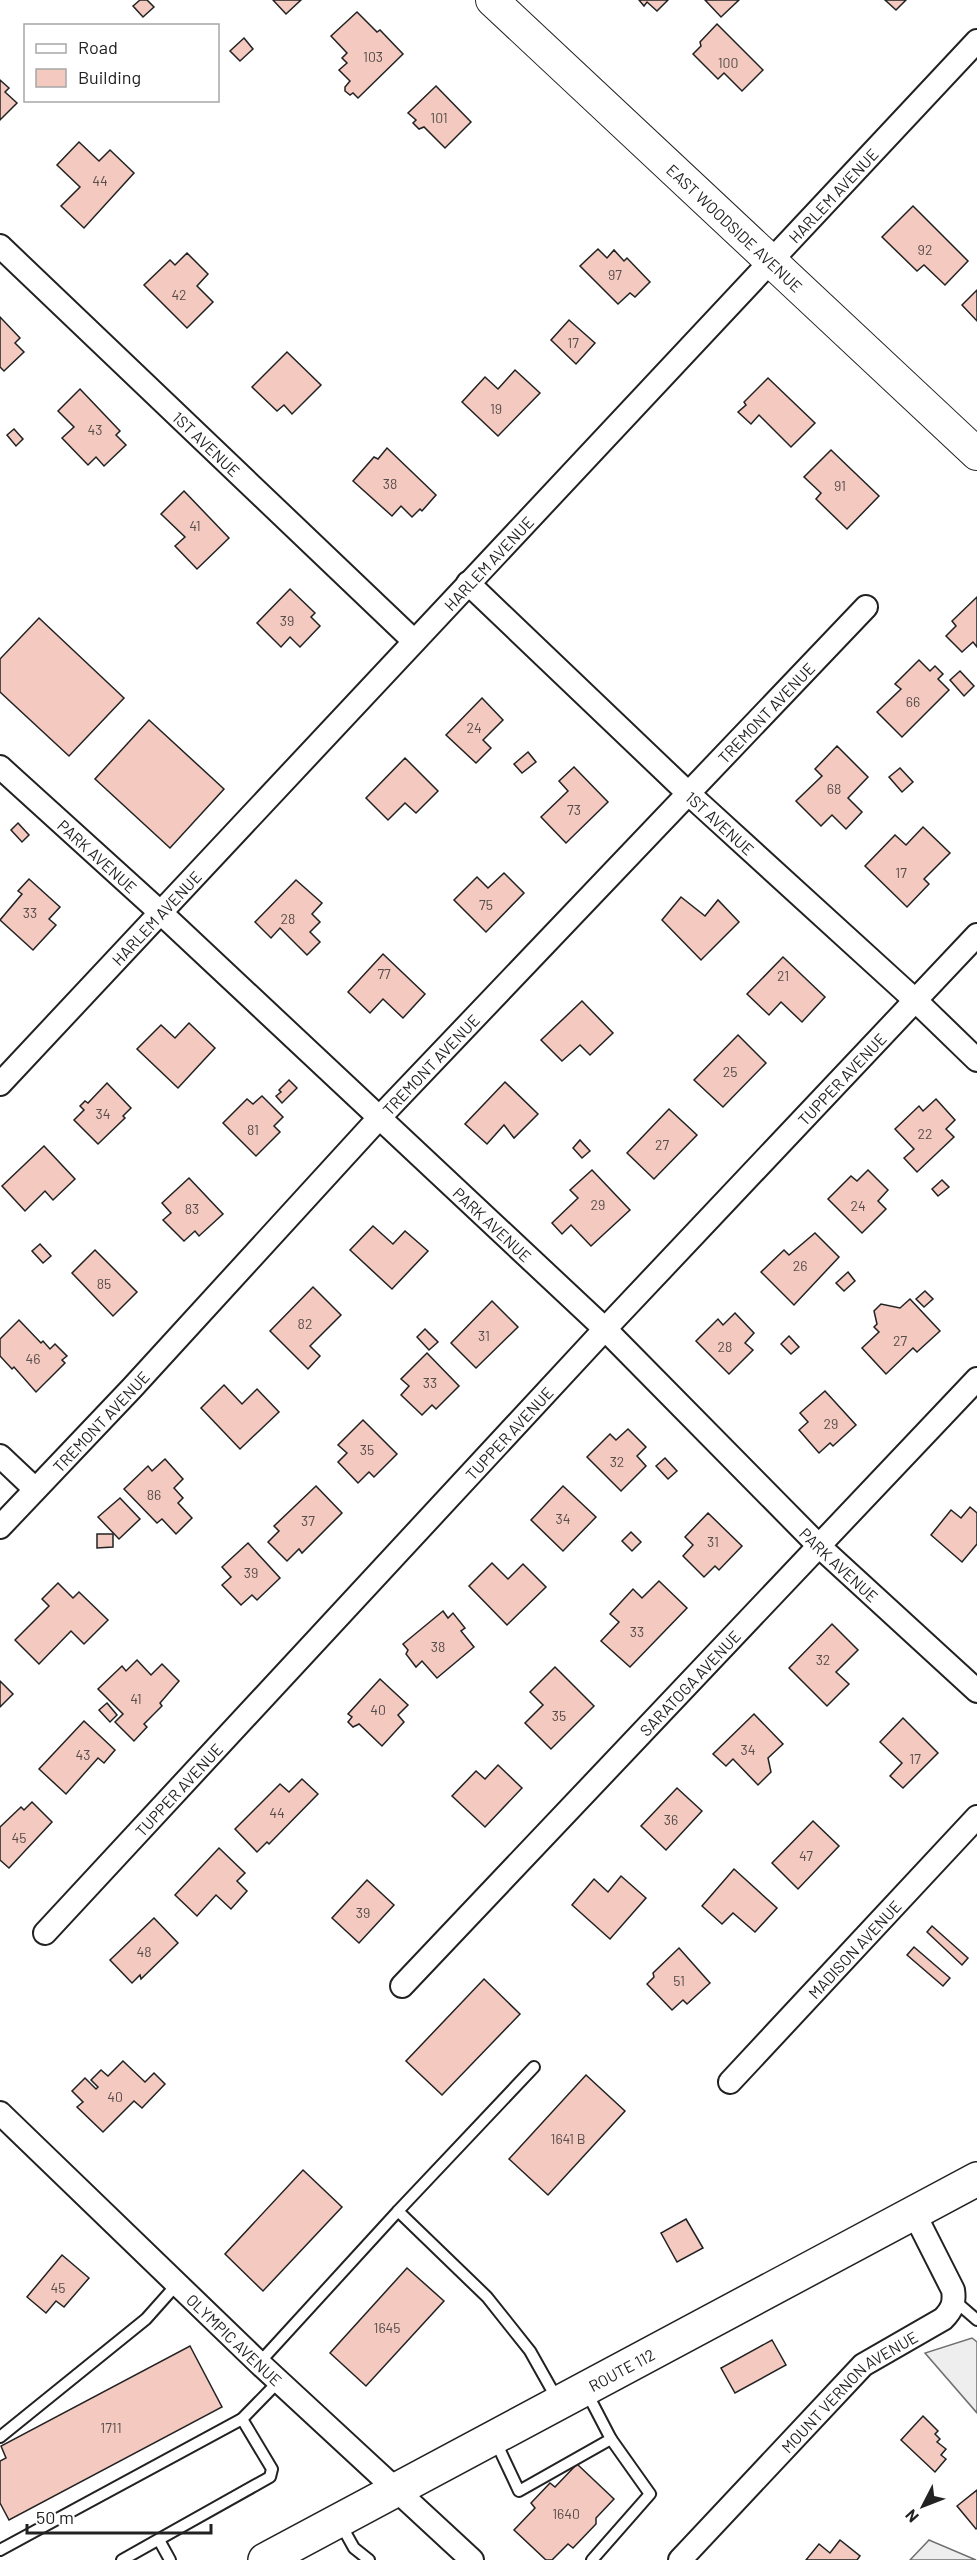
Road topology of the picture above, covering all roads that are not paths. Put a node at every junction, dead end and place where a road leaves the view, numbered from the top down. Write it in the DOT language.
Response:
graph roads {
  1 [pos="492,0"];
  2 [pos="977,41"];
  3 [pos="0,246"];
  4 [pos="772,262"];
  5 [pos="977,454"];
  6 [pos="468,583"];
  7 [pos="866,607"];
  8 [pos="414,641"];
  9 [pos="0,767"];
  10 [pos="689,794"];
  11 [pos="161,913"];
  12 [pos="977,934"];
  13 [pos="916,1001"];
  14 [pos="977,1060"];
  15 [pos="0,1084"];
  16 [pos="379,1118"];
  17 [pos="605,1329"];
  18 [pos="977,1379"];
  19 [pos="0,1456"];
  20 [pos="34,1489"];
  21 [pos="0,1527"];
  22 [pos="820,1547"];
  23 [pos="977,1691"];
  24 [pos="977,1817"];
  25 [pos="45,1933"];
  26 [pos="402,1986"];
  27 [pos="534,2067"];
  28 [pos="730,2082"];
  29 [pos="0,2113"];
  30 [pos="977,2179"];
  31 [pos="398,2211"];
  32 [pos="914,2213"];
  33 [pos="178,2283"];
  34 [pos="955,2301"];
  35 [pos="977,2320"];
  36 [pos="259,2363"];
  37 [pos="279,2381"];
  38 [pos="572,2395"];
  39 [pos="242,2419"];
  40 [pos="0,2437"];
  41 [pos="493,2437"];
  42 [pos="611,2439"];
  43 [pos="396,2490"];
  44 [pos="339,2520"];
  45 [pos="159,2540"];
  46 [pos="0,2550"];
  47 [pos="122,2560"];
  48 [pos="170,2560"];
  49 [pos="265,2560"];
  50 [pos="369,2560"];
  51 [pos="472,2560"];
  52 [pos="592,2560"];
  53 [pos="681,2560"];
  1 -- 4 [label="main road, EAST WOODSIDE AVENUE"];
  2 -- 4 [label="street, HARLEM AVENUE"];
  3 -- 8 [label="street, 1ST AVENUE"];
  4 -- 5 [label="main road, EAST WOODSIDE AVENUE"];
  4 -- 6 [label="street, HARLEM AVENUE"];
  6 -- 8 [label="street, HARLEM AVENUE"];
  6 -- 10 [label="street, 1ST AVENUE"];
  7 -- 10 [label="street, TREMONT AVENUE"];
  8 -- 11 [label="street, HARLEM AVENUE"];
  9 -- 11 [label="street, PARK AVENUE"];
  10 -- 13 [label="street, 1ST AVENUE"];
  10 -- 16 [label="street, TREMONT AVENUE"];
  11 -- 15 [label="street, HARLEM AVENUE"];
  11 -- 16 [label="street, PARK AVENUE"];
  12 -- 13 [label="street, TUPPER AVENUE"];
  13 -- 14 [label="street, 1ST AVENUE"];
  13 -- 17 [label="street, TUPPER AVENUE"];
  16 -- 17 [label="street, PARK AVENUE"];
  16 -- 20 [label="street, TREMONT AVENUE"];
  17 -- 22 [label="street, PARK AVENUE"];
  17 -- 25 [label="street, TUPPER AVENUE"];
  18 -- 22 [label="street, SARATOGA AVENUE"];
  19 -- 20 [label="street"];
  20 -- 21 [label="street, TREMONT AVENUE"];
  22 -- 23 [label="street, PARK AVENUE"];
  22 -- 26 [label="street, SARATOGA AVENUE"];
  24 -- 28 [label="street, MADISON AVENUE"];
  27 -- 31 [label="lane"];
  29 -- 33 [label="street, OLYMPIC AVENUE"];
  30 -- 32 [label="main road, ROUTE 112"];
  31 -- 36 [label="lane"];
  31 -- 38 [label="lane"];
  32 -- 34 [label="street"];
  32 -- 38 [label="main road, ROUTE 112"];
  33 -- 36 [label="street, OLYMPIC AVENUE"];
  33 -- 40 [label="lane"];
  34 -- 35 [label="lane"];
  34 -- 53 [label="street, MOUNT VERNON AVENUE"];
  36 -- 37 [label="street, OLYMPIC AVENUE"];
  37 -- 39 [label="lane"];
  37 -- 43 [label="street, OLYMPIC AVENUE"];
  38 -- 41 [label="main road, ROUTE 112"];
  38 -- 42 [label="lane"];
  39 -- 45 [label="lane"];
  39 -- 46 [label="lane"];
  41 -- 42 [label="lane"];
  41 -- 43 [label="main road, ROUTE 112"];
  42 -- 52 [label="lane"];
  43 -- 44 [label="main road, ROUTE 112"];
  43 -- 51 [label="street, OLYMPIC AVENUE"];
  44 -- 49 [label="main road, ROUTE 112"];
  44 -- 50 [label="lane"];
  45 -- 47 [label="lane"];
  45 -- 48 [label="lane"];
}
